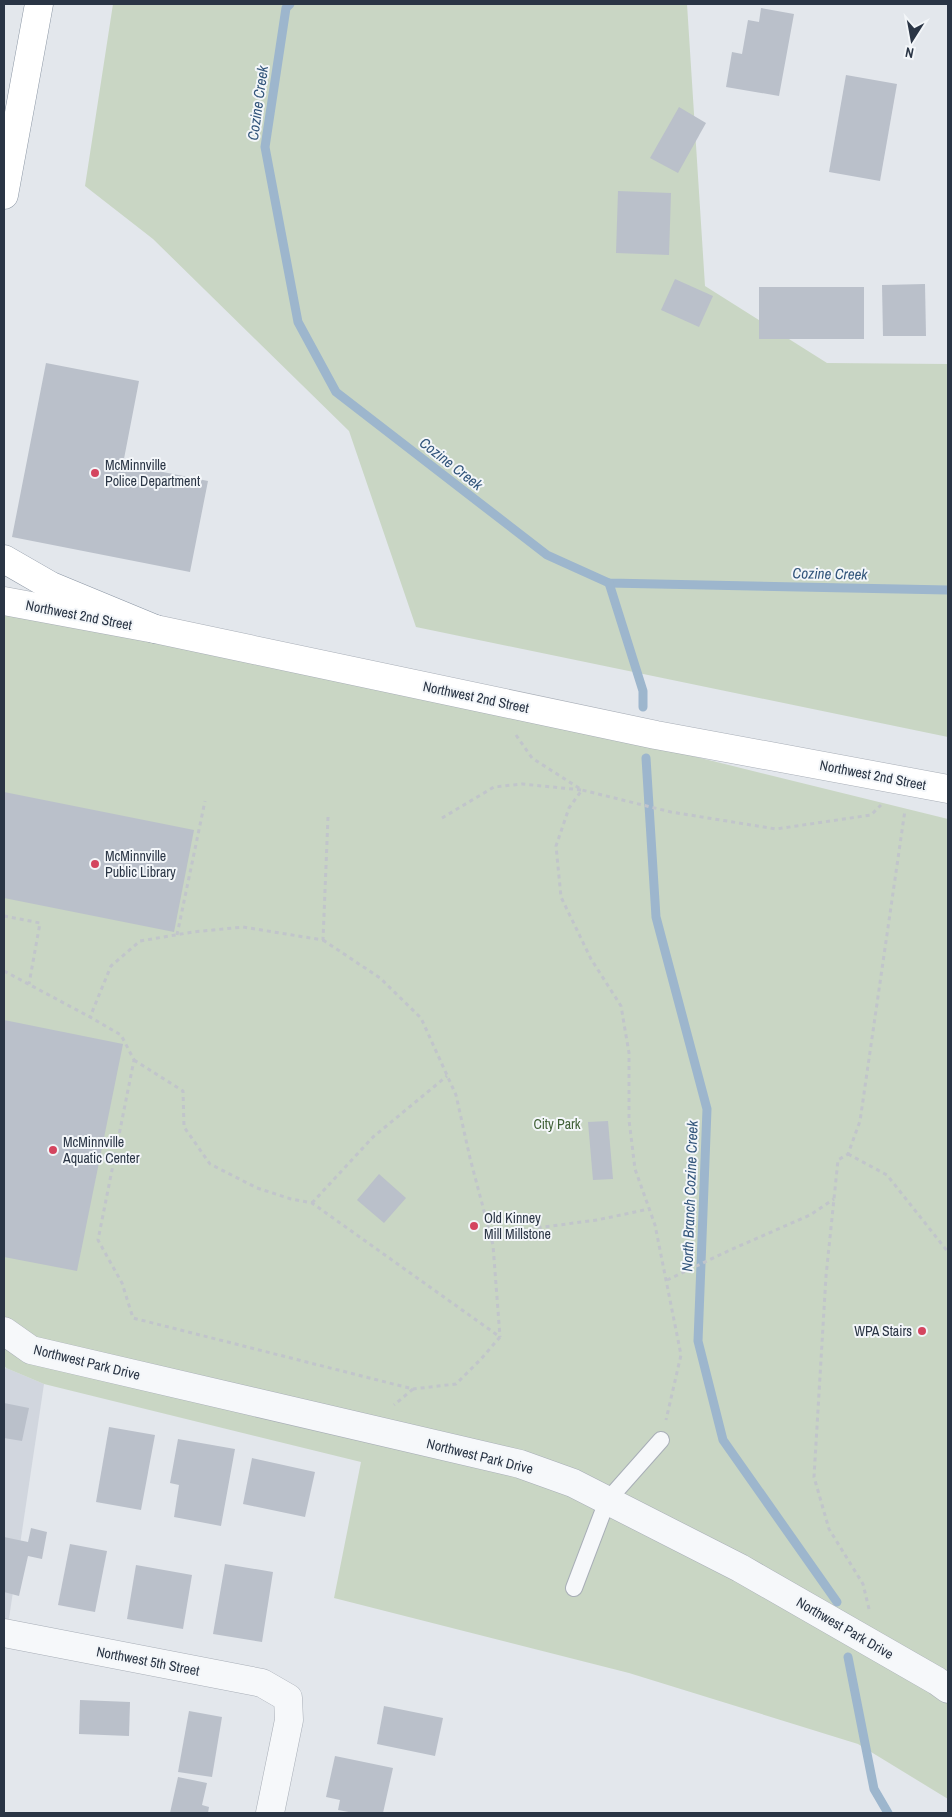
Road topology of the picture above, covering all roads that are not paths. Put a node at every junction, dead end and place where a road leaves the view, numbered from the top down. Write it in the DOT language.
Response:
graph roads {
  1 [pos="39,4"];
  2 [pos="4,195"];
  3 [pos="4,559"];
  4 [pos="4,600"];
  5 [pos="155,629"];
  6 [pos="948,789"];
  7 [pos="4,1331"];
  8 [pos="661,1440"];
  9 [pos="607,1501"];
  10 [pos="574,1588"];
  11 [pos="4,1633"];
  12 [pos="948,1689"];
  13 [pos="270,1813"];
  1 -- 2 [label="main road"];
  3 -- 5 [label="main road"];
  4 -- 5 [label="main road, Northwest 2nd Street"];
  5 -- 6 [label="main road, Northwest 2nd Street"];
  7 -- 9 [label="street, Northwest Park Drive"];
  8 -- 9 [label="lane"];
  9 -- 10 [label="lane"];
  9 -- 12 [label="street, Northwest Park Drive"];
  11 -- 13 [label="street, Northwest 5th Street"];
}
